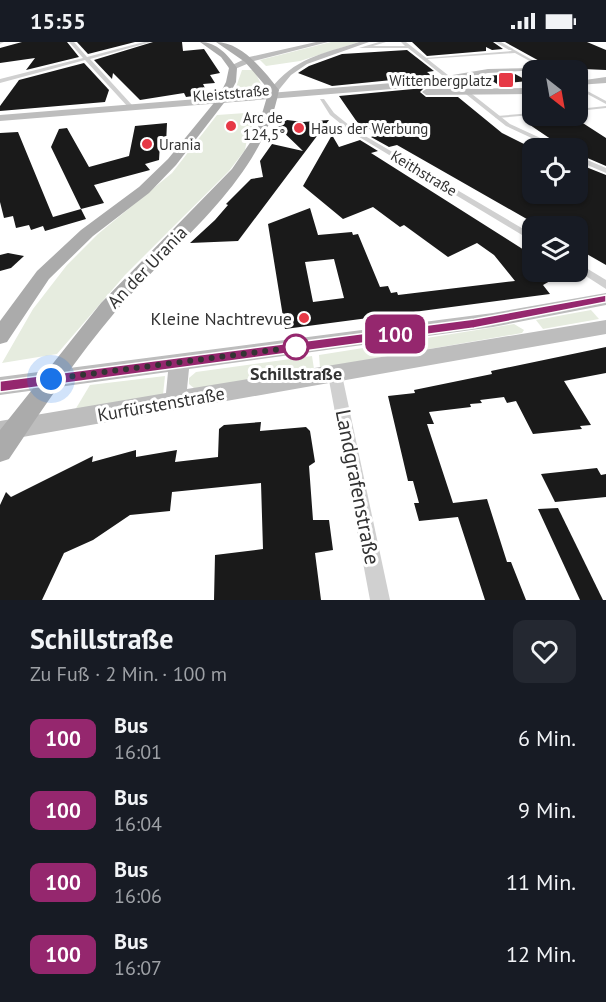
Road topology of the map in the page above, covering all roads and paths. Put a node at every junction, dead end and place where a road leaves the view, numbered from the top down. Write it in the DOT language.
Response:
graph roads {
  1 [pos="71,42"];
  2 [pos="149,42"];
  3 [pos="204,42"];
  4 [pos="220,42"];
  5 [pos="325,42"];
  6 [pos="366,42"];
  7 [pos="384,42"];
  8 [pos="403,42"];
  9 [pos="497,42"];
  10 [pos="409,47"];
  11 [pos="512,51"];
  12 [pos="86,58"];
  13 [pos="427,58"];
  14 [pos="248,60"];
  15 [pos="529,60"];
  16 [pos="304,62"];
  17 [pos="284,65"];
  18 [pos="267,67"];
  19 [pos="233,68"];
  20 [pos="256,68"];
  21 [pos="522,70"];
  22 [pos="588,73"];
  23 [pos="606,73"];
  24 [pos="448,78"];
  25 [pos="606,80"];
  26 [pos="0,81"];
  27 [pos="588,83"];
  28 [pos="0,88"];
  29 [pos="327,90"];
  30 [pos="464,91"];
  31 [pos="522,91"];
  32 [pos="588,91"];
  33 [pos="273,96"];
  34 [pos="222,99"];
  35 [pos="322,100"];
  36 [pos="606,103"];
  37 [pos="130,106"];
  38 [pos="606,107"];
  39 [pos="214,109"];
  40 [pos="588,109"];
  41 [pos="522,115"];
  42 [pos="497,117"];
  43 [pos="0,118"];
  44 [pos="0,126"];
  45 [pos="536,138"];
  46 [pos="588,163"];
  47 [pos="606,171"];
  48 [pos="522,232"];
  49 [pos="588,273"];
  50 [pos="606,285"];
  51 [pos="606,299"];
  52 [pos="606,327"];
  53 [pos="0,336"];
  54 [pos="179,364"];
  55 [pos="335,375"];
  56 [pos="51,379"];
  57 [pos="0,386"];
  58 [pos="176,401"];
  59 [pos="8,429"];
  60 [pos="0,450"];
  61 [pos="380,600"];
  1 -- 12 [label="street"];
  2 -- 12 [label="street"];
  3 -- 19 [label="main road"];
  4 -- 14 [label="main road"];
  5 -- 14 [label="main road"];
  6 -- 16 [label="main road"];
  7 -- 10 [label="street"];
  8 -- 10 [label="street"];
  9 -- 11 [label="street"];
  10 -- 24 [label="street"];
  11 -- 13 [label="street"];
  11 -- 15 [label="street"];
  12 -- 26 [label="street"];
  12 -- 37 [label="street"];
  14 -- 19 [label="main road"];
  14 -- 20 [label="main road"];
  16 -- 17 [label="main road"];
  16 -- 33 [label="main road"];
  18 -- 20 [label="main road"];
  19 -- 20 [label="main road"];
  19 -- 34 [label="main road"];
  20 -- 33 [label="main road"];
  21 -- 24 [label="main road"];
  22 -- 23 [label="main road"];
  24 -- 29 [label="main road, Kleiststraße"];
  24 -- 30 [label="street"];
  25 -- 27 [label="main road"];
  26 -- 28 [label="street"];
  29 -- 33 [label="main road, Kleiststraße"];
  29 -- 35 [label="main road"];
  30 -- 31 [label="main road"];
  30 -- 35 [label="main road, Kleiststraße"];
  30 -- 42 [label="street"];
  32 -- 36 [label="street"];
  33 -- 34 [label="main road, Kleiststraße"];
  33 -- 35 [label="main road, Kleiststraße"];
  33 -- 39 [label="main road, Kleiststraße"];
  33 -- 56 [label="main road, An der Urania"];
  34 -- 37 [label="main road, Kleiststraße"];
  34 -- 39 [label="main road"];
  35 -- 48 [label="street, Keithstraße"];
  37 -- 43 [label="main road, Kleiststraße"];
  38 -- 40 [label="street"];
  39 -- 44 [label="main road, Kleiststraße"];
  39 -- 53 [label="main road"];
  41 -- 42 [label="street"];
  42 -- 45 [label="street"];
  46 -- 47 [label="street"];
  49 -- 50 [label="street"];
  51 -- 54 [label="main road, Kurfürstenstraße"];
  52 -- 55 [label="main road, Kurfürstenstraße"];
  54 -- 56 [label="main road, Kurfürstenstraße"];
  54 -- 58 [label="main road"];
  55 -- 58 [label="main road, Kurfürstenstraße"];
  55 -- 61 [label="street, Landgrafenstraße"];
  56 -- 57 [label="main road, Kurfürstenstraße"];
  56 -- 59 [label="main road, An der Urania"];
  58 -- 59 [label="main road, Kurfürstenstraße"];
  59 -- 60 [label="main road"];
}
